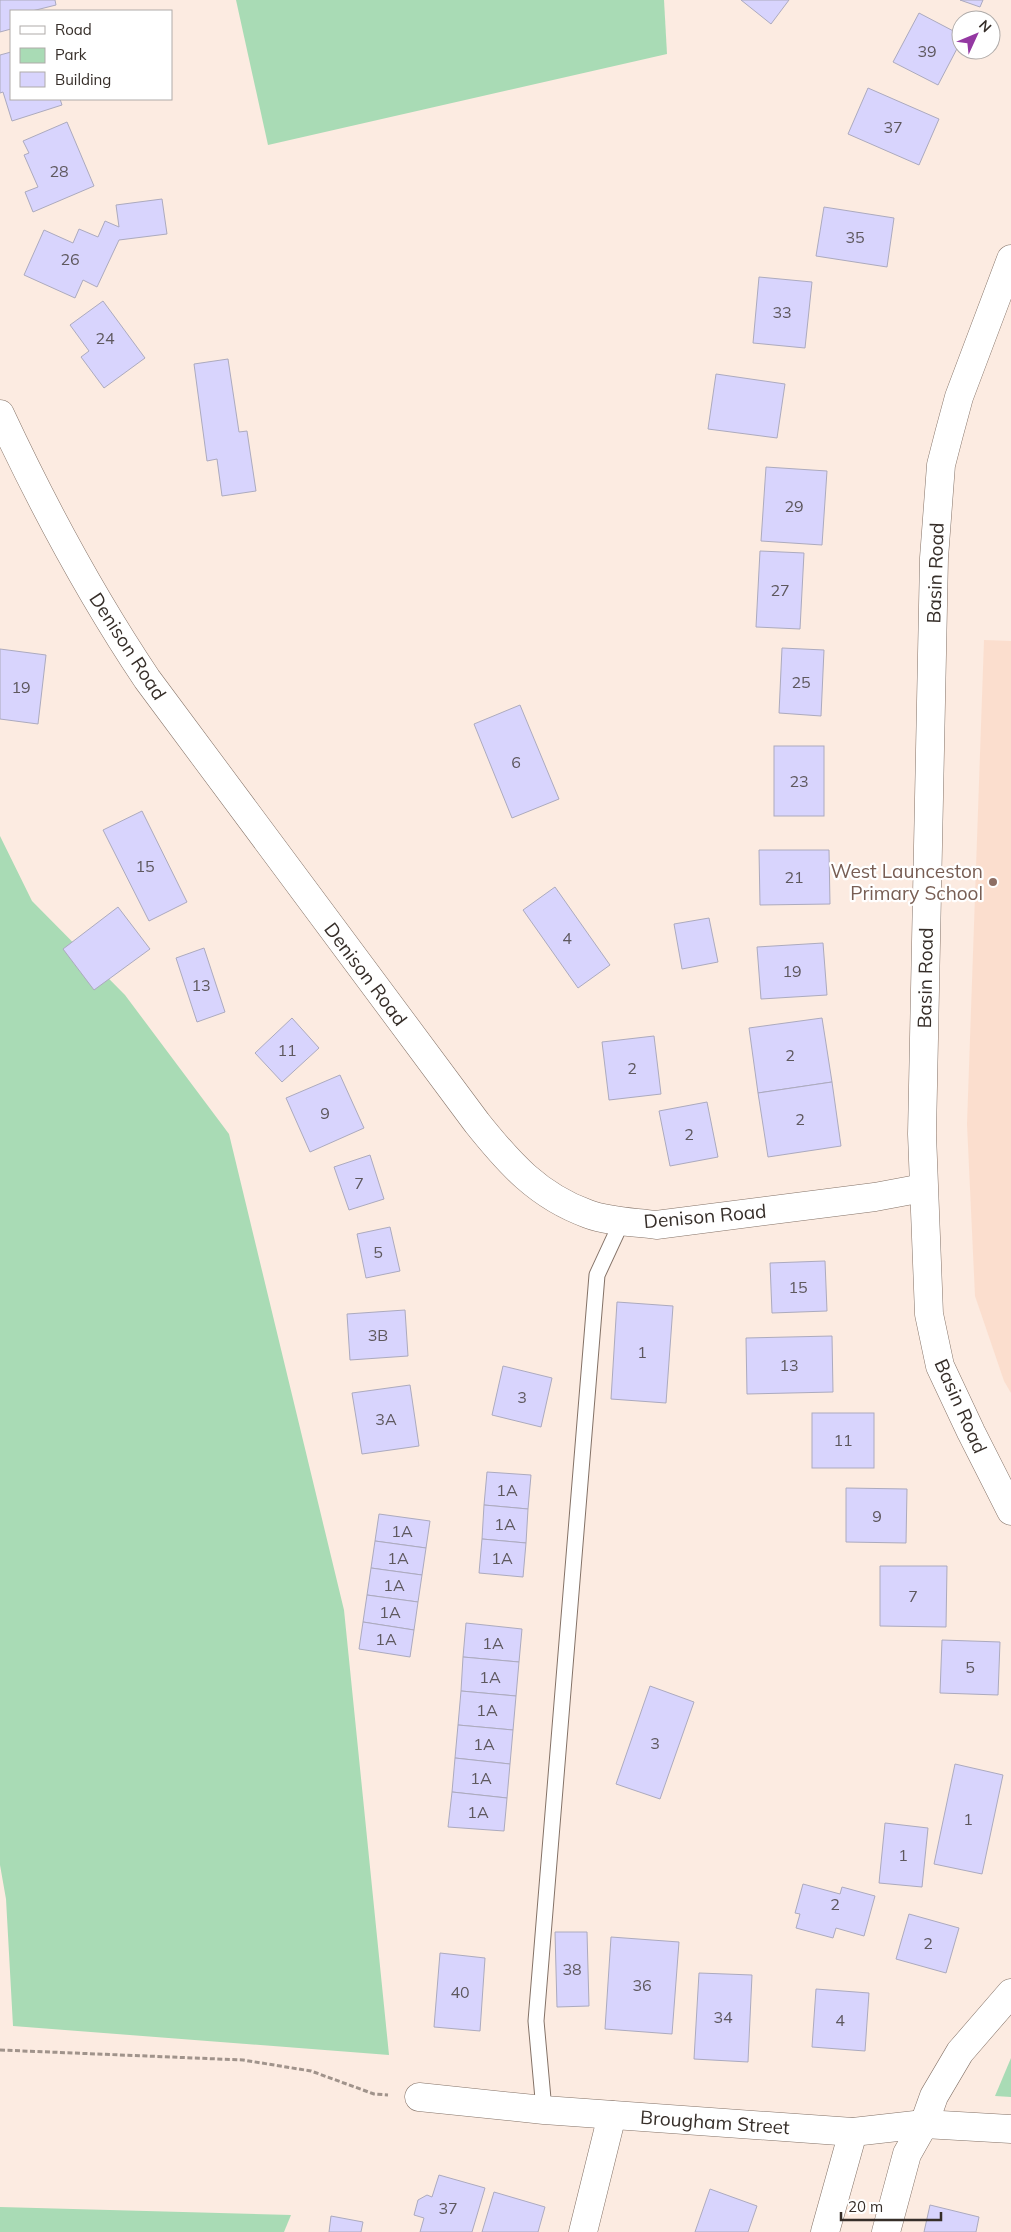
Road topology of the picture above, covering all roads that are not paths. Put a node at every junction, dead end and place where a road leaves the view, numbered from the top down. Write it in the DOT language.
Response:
graph roads {
  1 [pos="1011,259"];
  2 [pos="0,414"];
  3 [pos="923,1188"];
  4 [pos="622,1221"];
  5 [pos="1011,1510"];
  6 [pos="1011,1993"];
  7 [pos="419,2097"];
  8 [pos="544,2110"];
  9 [pos="612,2115"];
  10 [pos="924,2124"];
  11 [pos="1011,2128"];
  12 [pos="853,2132"];
  13 [pos="583,2232"];
  14 [pos="825,2232"];
  15 [pos="886,2232"];
  1 -- 3 [label="street, Basin Road"];
  2 -- 4 [label="street, Denison Road"];
  3 -- 4 [label="street, Denison Road"];
  3 -- 5 [label="street, Basin Road"];
  4 -- 8 [label="lane"];
  6 -- 10 [label="street"];
  7 -- 8 [label="street, Brougham Street"];
  8 -- 9 [label="street, Brougham Street"];
  9 -- 12 [label="street, Brougham Street"];
  9 -- 13 [label="street"];
  10 -- 11 [label="street, Brougham Street"];
  10 -- 12 [label="street, Brougham Street"];
  10 -- 15 [label="street"];
  12 -- 14 [label="street"];
}
